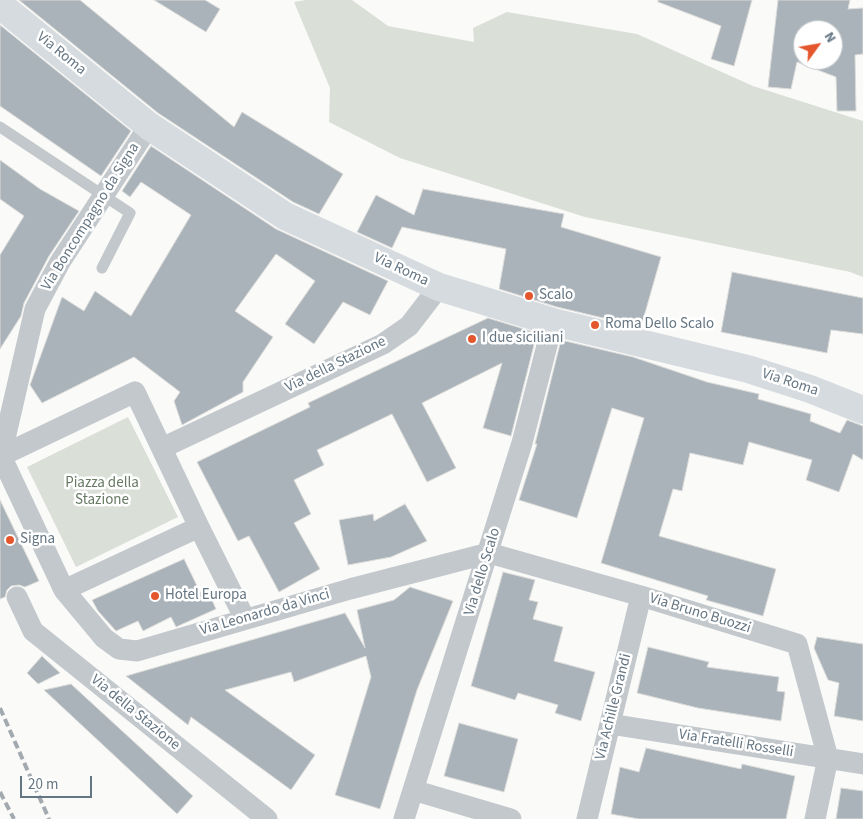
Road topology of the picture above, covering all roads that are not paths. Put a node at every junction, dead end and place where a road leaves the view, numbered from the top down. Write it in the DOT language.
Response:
graph roads {
  1 [pos="0,5"];
  2 [pos="150,126"];
  3 [pos="0,127"];
  4 [pos="103,196"];
  5 [pos="102,268"];
  6 [pos="439,287"];
  7 [pos="553,322"];
  8 [pos="863,410"];
  9 [pos="4,428"];
  10 [pos="162,448"];
  11 [pos="1,456"];
  12 [pos="199,527"];
  13 [pos="489,553"];
  14 [pos="64,590"];
  15 [pos="642,596"];
  16 [pos="17,597"];
  17 [pos="245,619"];
  18 [pos="610,724"];
  19 [pos="828,758"];
  20 [pos="863,764"];
  21 [pos="413,790"];
  22 [pos="267,819"];
  23 [pos="404,819"];
  24 [pos="511,819"];
  25 [pos="587,819"];
  26 [pos="815,819"];
  1 -- 2 [label="main road, Via Roma"];
  2 -- 4 [label="street, Via Boncompagno da Signa"];
  2 -- 6 [label="main road, Via Roma"];
  3 -- 4 [label="lane"];
  4 -- 5 [label="lane"];
  4 -- 9 [label="street, Via Boncompagno da Signa"];
  6 -- 7 [label="main road, Via Roma"];
  6 -- 10 [label="street, Via della Stazione"];
  7 -- 8 [label="main road, Via Roma"];
  7 -- 13 [label="street, Via dello Scalo"];
  9 -- 11 [label="street, Via Boncompagno da Signa"];
  10 -- 11 [label="street"];
  10 -- 12 [label="street"];
  11 -- 14 [label="street"];
  12 -- 14 [label="street"];
  12 -- 17 [label="street"];
  13 -- 15 [label="street, Via Bruno Buozzi"];
  13 -- 17 [label="street, Via Leonardo da Vinci"];
  13 -- 21 [label="street, Via dello Scalo"];
  14 -- 17 [label="street, Via Leonardo da Vinci"];
  15 -- 18 [label="street, Via Achille Grandi"];
  15 -- 19 [label="street, Via Bruno Buozzi"];
  16 -- 22 [label="street, Via della Stazione"];
  18 -- 19 [label="street, Via Fratelli Rosselli"];
  18 -- 25 [label="street, Via Achille Grandi"];
  19 -- 20 [label="street, Via Fratelli Rosselli"];
  19 -- 26 [label="street"];
  21 -- 23 [label="street, Via dello Scalo"];
  21 -- 24 [label="street"];
}
